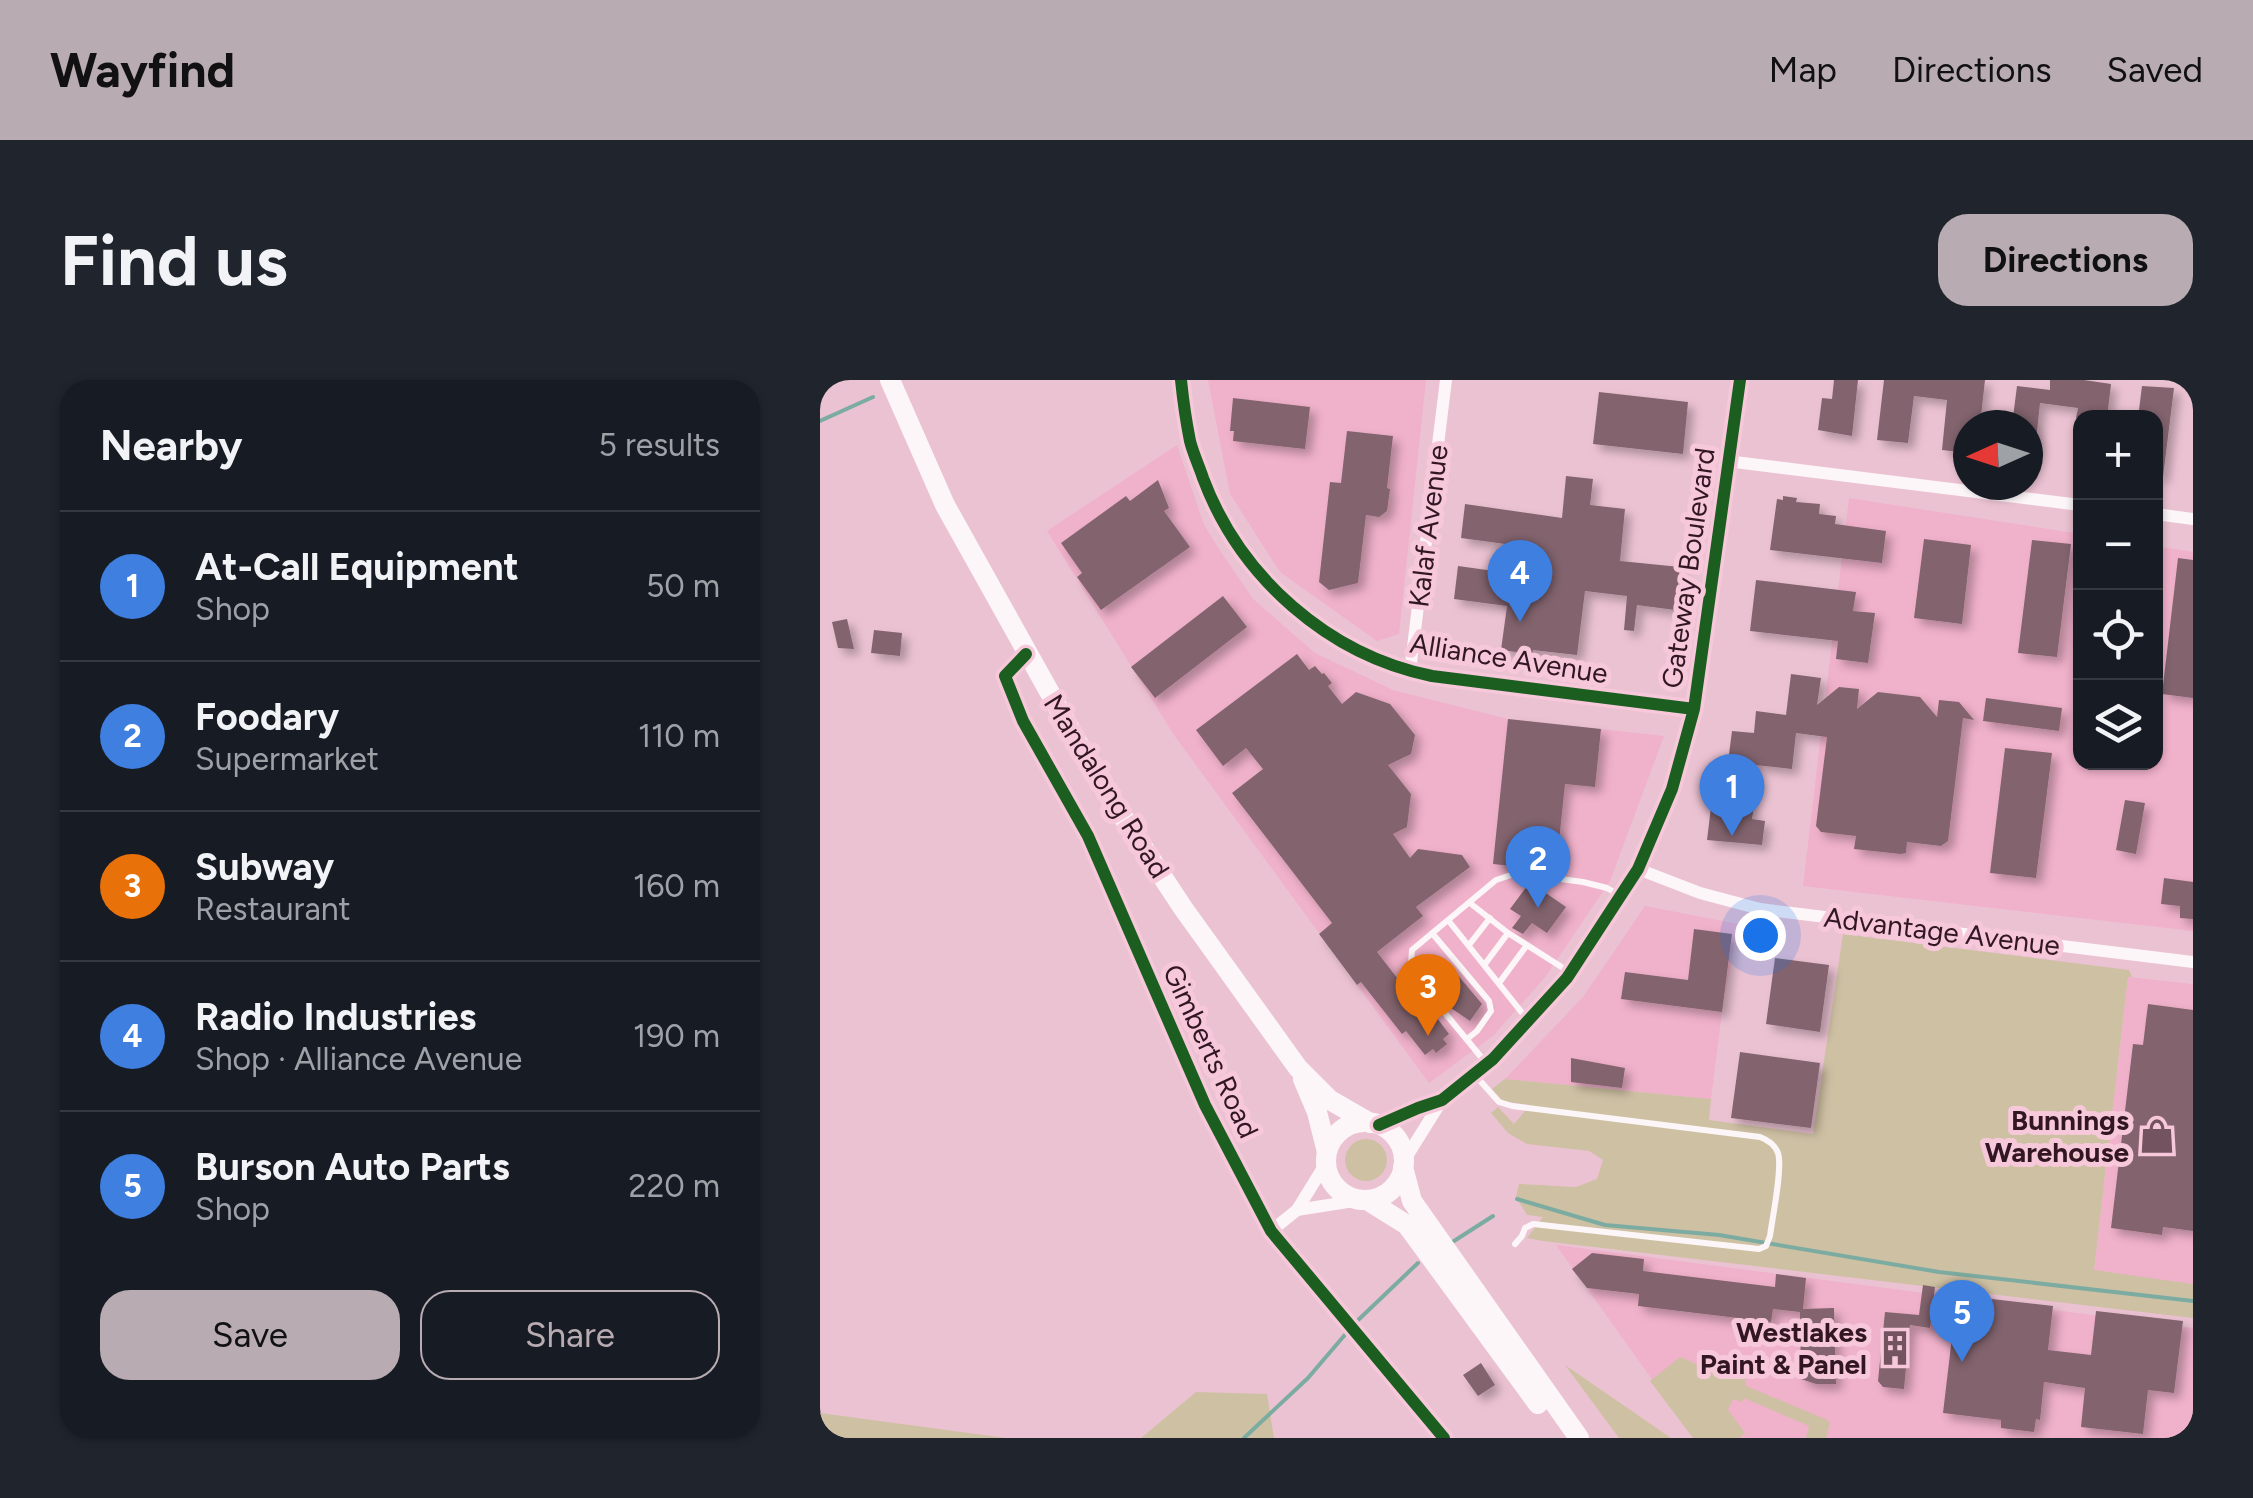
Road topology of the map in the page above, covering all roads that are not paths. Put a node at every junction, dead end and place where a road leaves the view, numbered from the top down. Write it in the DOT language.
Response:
graph roads {
  1 [pos="890,380"];
  2 [pos="1181,380"];
  3 [pos="1446,380"];
  4 [pos="1740,380"];
  5 [pos="1727,461"];
  6 [pos="2073,504"];
  7 [pos="2163,515"];
  8 [pos="2193,519"];
  9 [pos="1026,654"];
  10 [pos="1410,671"];
  11 [pos="1694,710"];
  12 [pos="1638,870"];
  13 [pos="1621,896"];
  14 [pos="1470,902"];
  15 [pos="1490,918"];
  16 [pos="1448,920"];
  17 [pos="1432,933"];
  18 [pos="1508,933"];
  19 [pos="1469,945"];
  20 [pos="1527,945"];
  21 [pos="2193,962"];
  22 [pos="1485,964"];
  23 [pos="1571,973"];
  24 [pos="1499,983"];
  25 [pos="1527,1020"];
  26 [pos="1466,1039"];
  27 [pos="1487,1064"];
  28 [pos="1298,1068"];
  29 [pos="1474,1074"];
  30 [pos="1442,1100"];
  31 [pos="1374,1124"];
  32 [pos="1327,1158"];
  33 [pos="1404,1164"];
  34 [pos="1364,1200"];
  35 [pos="1298,1210"];
  36 [pos="1271,1231"];
  37 [pos="1515,1244"];
  38 [pos="1444,1438"];
  39 [pos="1563,1438"];
  40 [pos="1579,1438"];
  1 -- 9 [label="main road, Mandalong Road"];
  2 -- 10 [label="street, Alliance Avenue"];
  3 -- 10 [label="street, Kalaf Avenue"];
  4 -- 5 [label="street, Gateway Boulevard"];
  5 -- 6 [label="street"];
  5 -- 11 [label="street, Gateway Boulevard"];
  7 -- 8 [label="street"];
  9 -- 28 [label="main road, Mandalong Road"];
  9 -- 36 [label="street, Gimberts Road"];
  10 -- 11 [label="street, Alliance Avenue"];
  11 -- 12 [label="street, Gateway Boulevard"];
  12 -- 13 [label="street, Gateway Boulevard"];
  12 -- 21 [label="street, Advantage Avenue"];
  13 -- 14 [label="lane"];
  13 -- 23 [label="street, Gateway Boulevard"];
  14 -- 15 [label="lane"];
  14 -- 16 [label="lane"];
  15 -- 18 [label="lane"];
  15 -- 19 [label="lane"];
  16 -- 17 [label="lane"];
  16 -- 19 [label="lane"];
  17 -- 26 [label="lane"];
  17 -- 26 [label="lane"];
  18 -- 20 [label="lane"];
  18 -- 22 [label="lane"];
  19 -- 22 [label="lane"];
  20 -- 23 [label="lane"];
  20 -- 24 [label="lane"];
  22 -- 24 [label="lane"];
  23 -- 25 [label="street, Gateway Boulevard"];
  24 -- 25 [label="lane"];
  25 -- 27 [label="street, Gateway Boulevard"];
  26 -- 27 [label="lane"];
  27 -- 29 [label="street, Gateway Boulevard"];
  28 -- 31 [label="main road, Mandalong Road"];
  28 -- 32 [label="main road, Mandalong Road"];
  29 -- 30 [label="street, Gateway Boulevard"];
  29 -- 37 [label="lane"];
  30 -- 31 [label="street, Gateway Boulevard"];
  30 -- 33 [label="street, Gateway Boulevard"];
  31 -- 32 [label="main road"];
  31 -- 33 [label="main road"];
  32 -- 34 [label="main road"];
  32 -- 35 [label="street"];
  33 -- 34 [label="main road"];
  33 -- 40 [label="main road"];
  34 -- 35 [label="street"];
  34 -- 39 [label="main road"];
  35 -- 36 [label="street"];
  36 -- 38 [label="street, Gimberts Road"];
}
